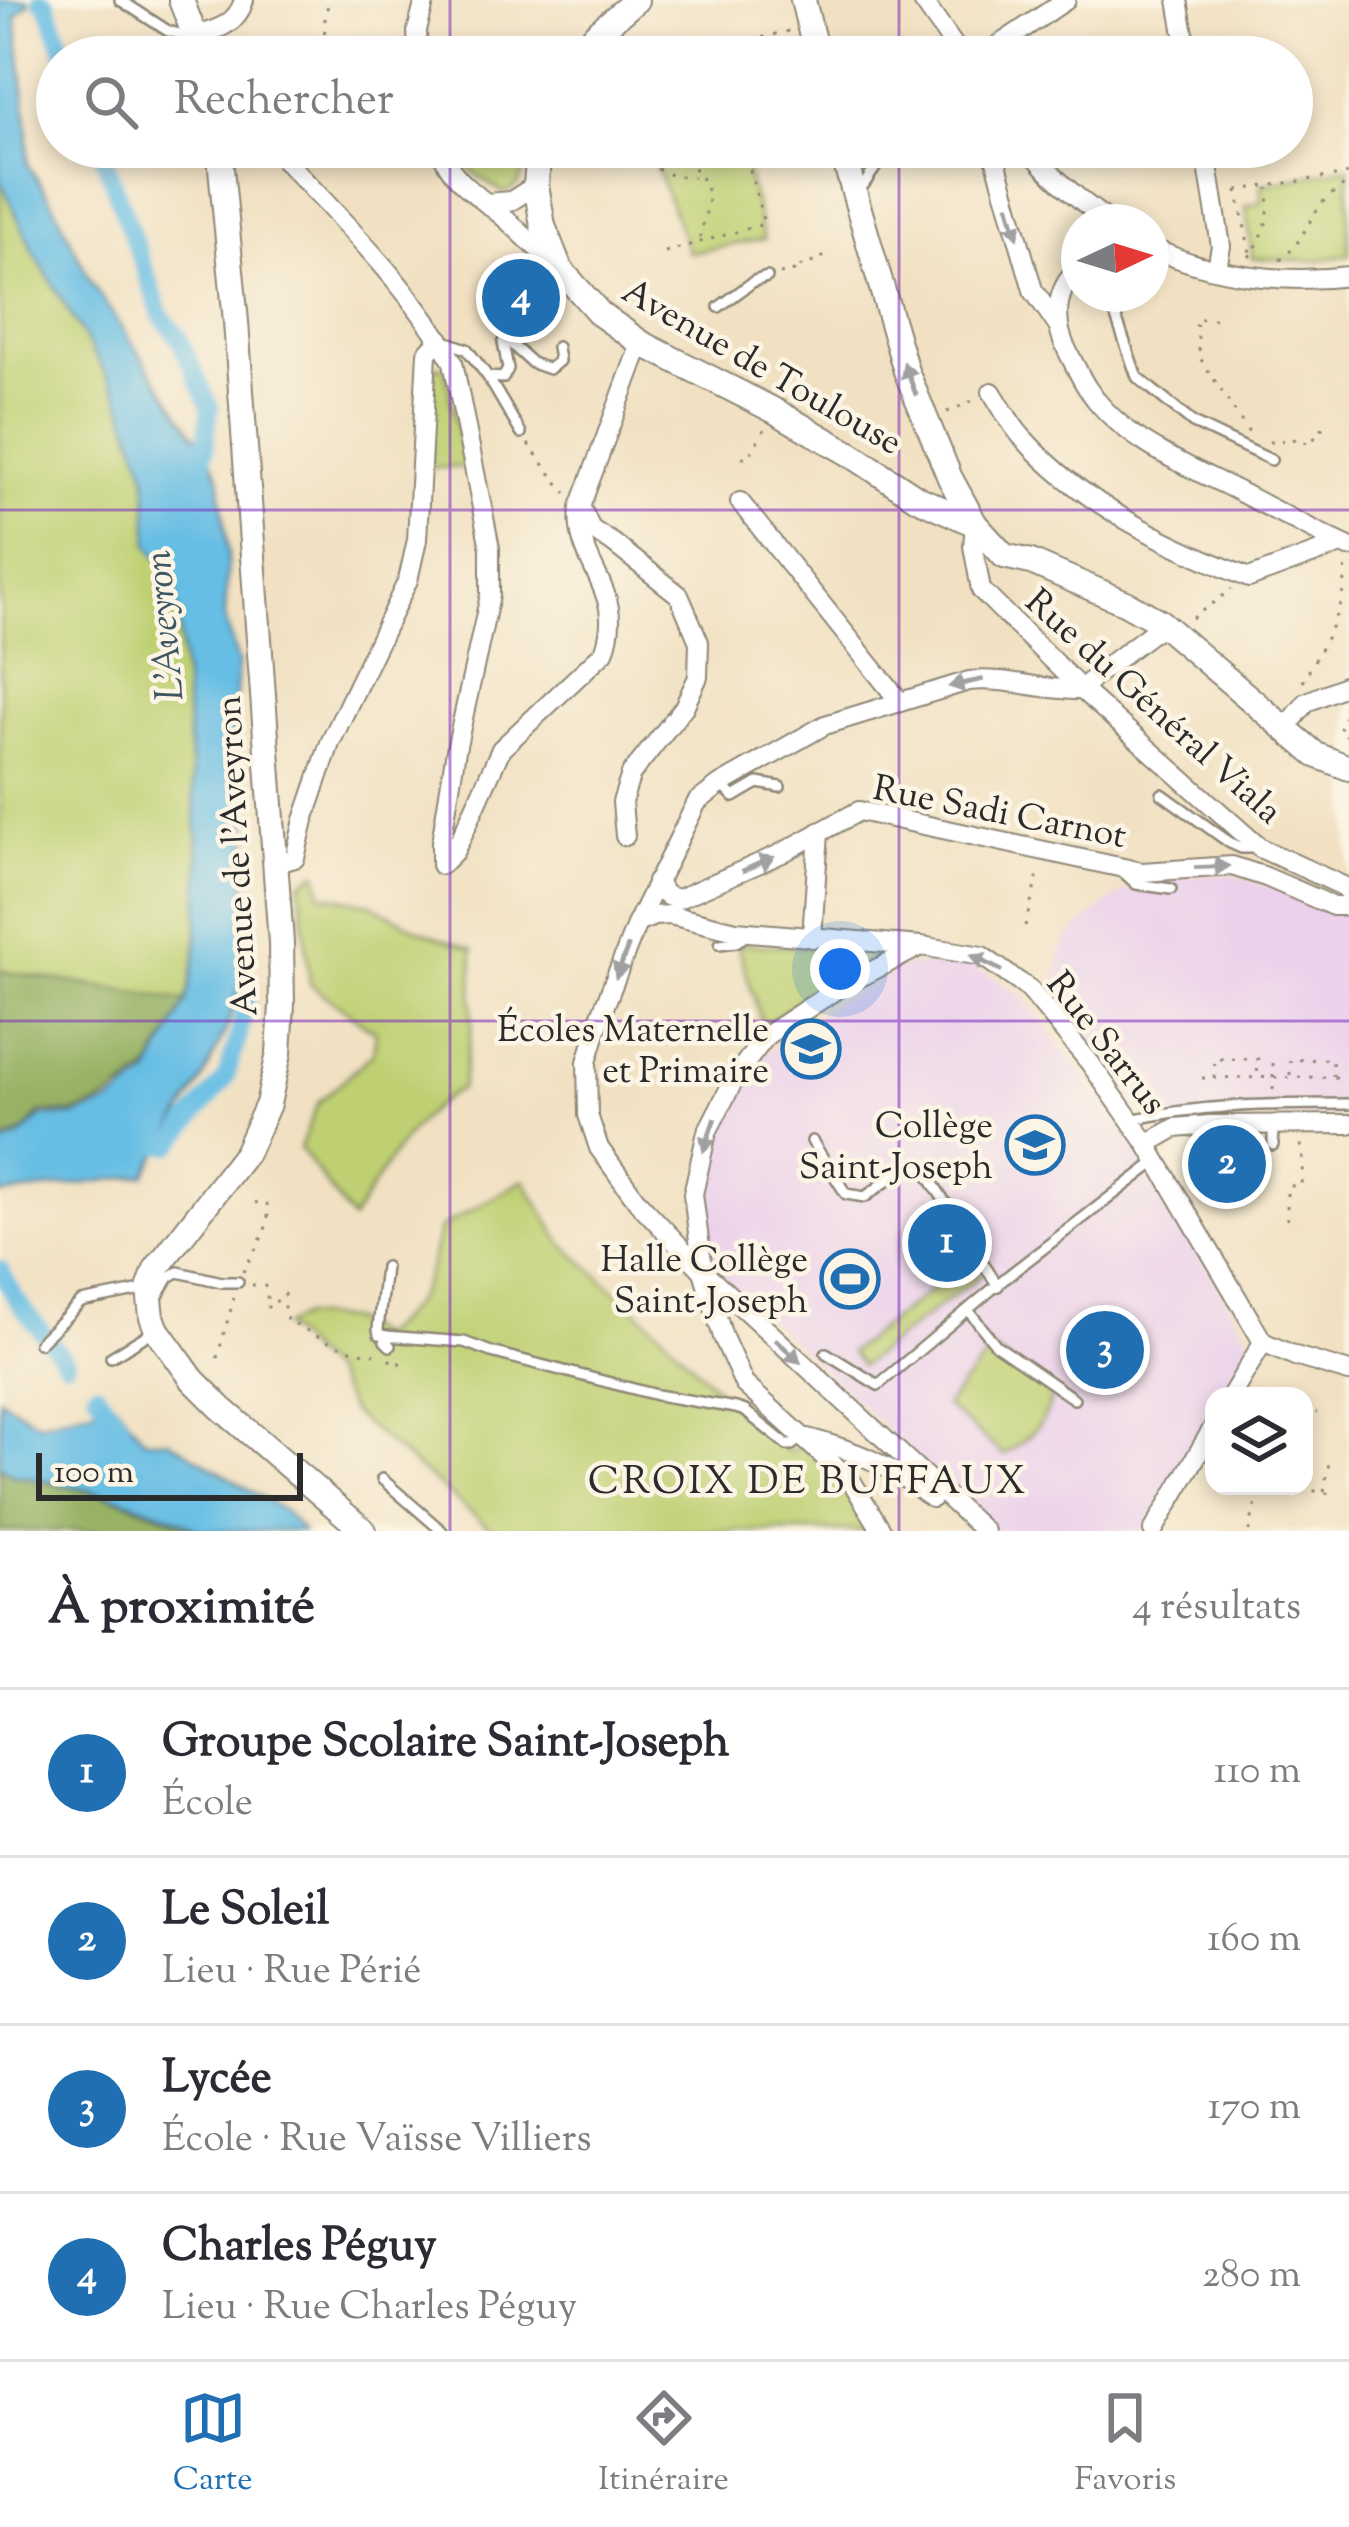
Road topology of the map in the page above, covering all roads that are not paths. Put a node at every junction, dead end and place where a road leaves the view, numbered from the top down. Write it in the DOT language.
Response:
graph roads {
  1 [pos="120,0"];
  2 [pos="181,0"];
  3 [pos="244,0"];
  4 [pos="425,0"];
  5 [pos="636,0"];
  6 [pos="802,0"];
  7 [pos="922,0"];
  8 [pos="1066,0"];
  9 [pos="1178,0"];
  10 [pos="177,36"];
  11 [pos="194,36"];
  12 [pos="213,36"];
  13 [pos="417,36"];
  14 [pos="593,36"];
  15 [pos="811,36"];
  16 [pos="947,36"];
  17 [pos="1012,36"];
  18 [pos="1185,36"];
  19 [pos="221,168"];
  20 [pos="292,168"];
  21 [pos="451,168"];
  22 [pos="537,168"];
  23 [pos="847,168"];
  24 [pos="875,168"];
  25 [pos="998,168"];
  26 [pos="1049,168"];
  27 [pos="1209,168"];
  28 [pos="536,185"];
  29 [pos="855,197"];
  30 [pos="486,203"];
  31 [pos="1085,204"];
  32 [pos="1169,253"];
  33 [pos="1217,268"];
  34 [pos="560,269"];
  35 [pos="1349,276"];
  36 [pos="767,277"];
  37 [pos="1061,298"];
  38 [pos="718,307"];
  39 [pos="1114,312"];
  40 [pos="1056,323"];
  41 [pos="440,339"];
  42 [pos="641,343"];
  43 [pos="557,347"];
  44 [pos="488,377"];
  45 [pos="992,392"];
  46 [pos="520,433"];
  47 [pos="1271,460"];
  48 [pos="740,502"];
  49 [pos="575,503"];
  50 [pos="981,529"];
  51 [pos="1345,546"];
  52 [pos="1160,622"];
  53 [pos="1349,684"];
  54 [pos="1082,690"];
  55 [pos="900,702"];
  56 [pos="1286,729"];
  57 [pos="1349,768"];
  58 [pos="721,784"];
  59 [pos="780,787"];
  60 [pos="1162,794"];
  61 [pos="819,832"];
  62 [pos="626,836"];
  63 [pos="1260,848"];
  64 [pos="275,864"];
  65 [pos="1118,866"];
  66 [pos="656,882"];
  67 [pos="1171,889"];
  68 [pos="1349,892"];
  69 [pos="1349,903"];
  70 [pos="681,909"];
  71 [pos="637,923"];
  72 [pos="750,933"];
  73 [pos="812,938"];
  74 [pos="720,944"];
  75 [pos="921,946"];
  76 [pos="1349,1104"];
  77 [pos="1120,1115"];
  78 [pos="1349,1124"];
  79 [pos="1273,1125"];
  80 [pos="812,1141"];
  81 [pos="1273,1145"];
  82 [pos="1152,1153"];
  83 [pos="385,1267"];
  84 [pos="703,1271"];
  85 [pos="238,1282"];
  86 [pos="998,1286"];
  87 [pos="716,1294"];
  88 [pos="152,1308"];
  89 [pos="968,1310"];
  90 [pos="1263,1342"];
  91 [pos="39,1343"];
  92 [pos="826,1353"];
  93 [pos="111,1358"];
  94 [pos="1349,1372"];
  95 [pos="1236,1387"];
  96 [pos="1074,1399"];
  97 [pos="802,1437"];
  98 [pos="1205,1441"];
  99 [pos="382,1479"];
  100 [pos="364,1531"];
  101 [pos="442,1531"];
  102 [pos="882,1531"];
  103 [pos="971,1531"];
  104 [pos="984,1531"];
  105 [pos="1153,1531"];
  1 -- 10 [label="lane"];
  2 -- 11 [label="main road"];
  3 -- 12 [label="street"];
  4 -- 13 [label="street"];
  5 -- 14 [label="main road"];
  6 -- 15 [label="main road"];
  7 -- 16 [label="street"];
  8 -- 17 [label="street"];
  9 -- 18 [label="street"];
  19 -- 64 [label="main road, Avenue de l'Aveyron"];
  20 -- 41 [label="street"];
  21 -- 30 [label="street"];
  22 -- 28 [label="main road, Avenue de Toulouse"];
  23 -- 29 [label="main road"];
  24 -- 29 [label="lane"];
  25 -- 40 [label="street, one-way"];
  26 -- 31 [label="street"];
  27 -- 33 [label="street"];
  28 -- 30 [label="street"];
  28 -- 34 [label="main road, Avenue de Toulouse"];
  50 -- 29 [label="main road, one-way"];
  30 -- 34 [label="street"];
  32 -- 33 [label="street"];
  33 -- 35 [label="street"];
  34 -- 42 [label="main road, Avenue de Toulouse"];
  36 -- 38 [label="lane"];
  37 -- 40 [label="street"];
  39 -- 47 [label="lane"];
  40 -- 51 [label="street"];
  41 -- 44 [label="lane"];
  41 -- 49 [label="street"];
  41 -- 64 [label="street"];
  42 -- 49 [label="street"];
  42 -- 50 [label="main road, Avenue de Toulouse"];
  43 -- 44 [label="lane"];
  44 -- 46 [label="lane"];
  45 -- 51 [label="street"];
  48 -- 55 [label="street"];
  49 -- 62 [label="street"];
  50 -- 52 [label="main road, Avenue de Toulouse"];
  50 -- 54 [label="street, Rue du Général Viala"];
  52 -- 54 [label="street"];
  52 -- 56 [label="main road, Avenue de Toulouse"];
  53 -- 56 [label="street"];
  54 -- 55 [label="street, one-way"];
  54 -- 63 [label="street, Rue du Général Viala"];
  55 -- 58 [label="street"];
  56 -- 57 [label="main road, Avenue de Toulouse"];
  58 -- 59 [label="lane"];
  58 -- 66 [label="street"];
  60 -- 63 [label="lane"];
  61 -- 65 [label="street, Rue Sadi Carnot"];
  70 -- 61 [label="street, Rue Sadi Carnot, one-way"];
  61 -- 73 [label="street"];
  63 -- 68 [label="street, Rue du Général Viala"];
  64 -- 88 [label="main road, Avenue de l'Aveyron"];
  65 -- 67 [label="lane"];
  65 -- 69 [label="street, Rue Sadi Carnot, one-way"];
  66 -- 70 [label="street"];
  66 -- 71 [label="street"];
  70 -- 71 [label="street, Rue Sarrus"];
  70 -- 72 [label="street, Rue Sarrus"];
  71 -- 84 [label="street, one-way"];
  72 -- 73 [label="street, Rue Sarrus"];
  72 -- 74 [label="lane"];
  73 -- 75 [label="street, Rue Sarrus"];
  77 -- 75 [label="street, Rue Sarrus, one-way"];
  75 -- 84 [label="street, one-way"];
  76 -- 77 [label="lane"];
  77 -- 82 [label="street, Rue Sarrus"];
  78 -- 79 [label="street"];
  79 -- 81 [label="lane"];
  79 -- 82 [label="street"];
  80 -- 86 [label="lane"];
  82 -- 86 [label="lane"];
  82 -- 90 [label="street, Rue Sarrus"];
  83 -- 97 [label="lane"];
  84 -- 87 [label="street"];
  85 -- 88 [label="lane"];
  86 -- 89 [label="lane"];
  87 -- 97 [label="street"];
  87 -- 104 [label="street, one-way"];
  88 -- 91 [label="lane"];
  88 -- 93 [label="lane"];
  88 -- 100 [label="main road"];
  89 -- 92 [label="lane"];
  89 -- 96 [label="lane"];
  90 -- 94 [label="street"];
  90 -- 95 [label="street"];
  97 -- 102 [label="street"];
  97 -- 103 [label="street"];
  98 -- 105 [label="street"];
  99 -- 101 [label="lane"];
}
